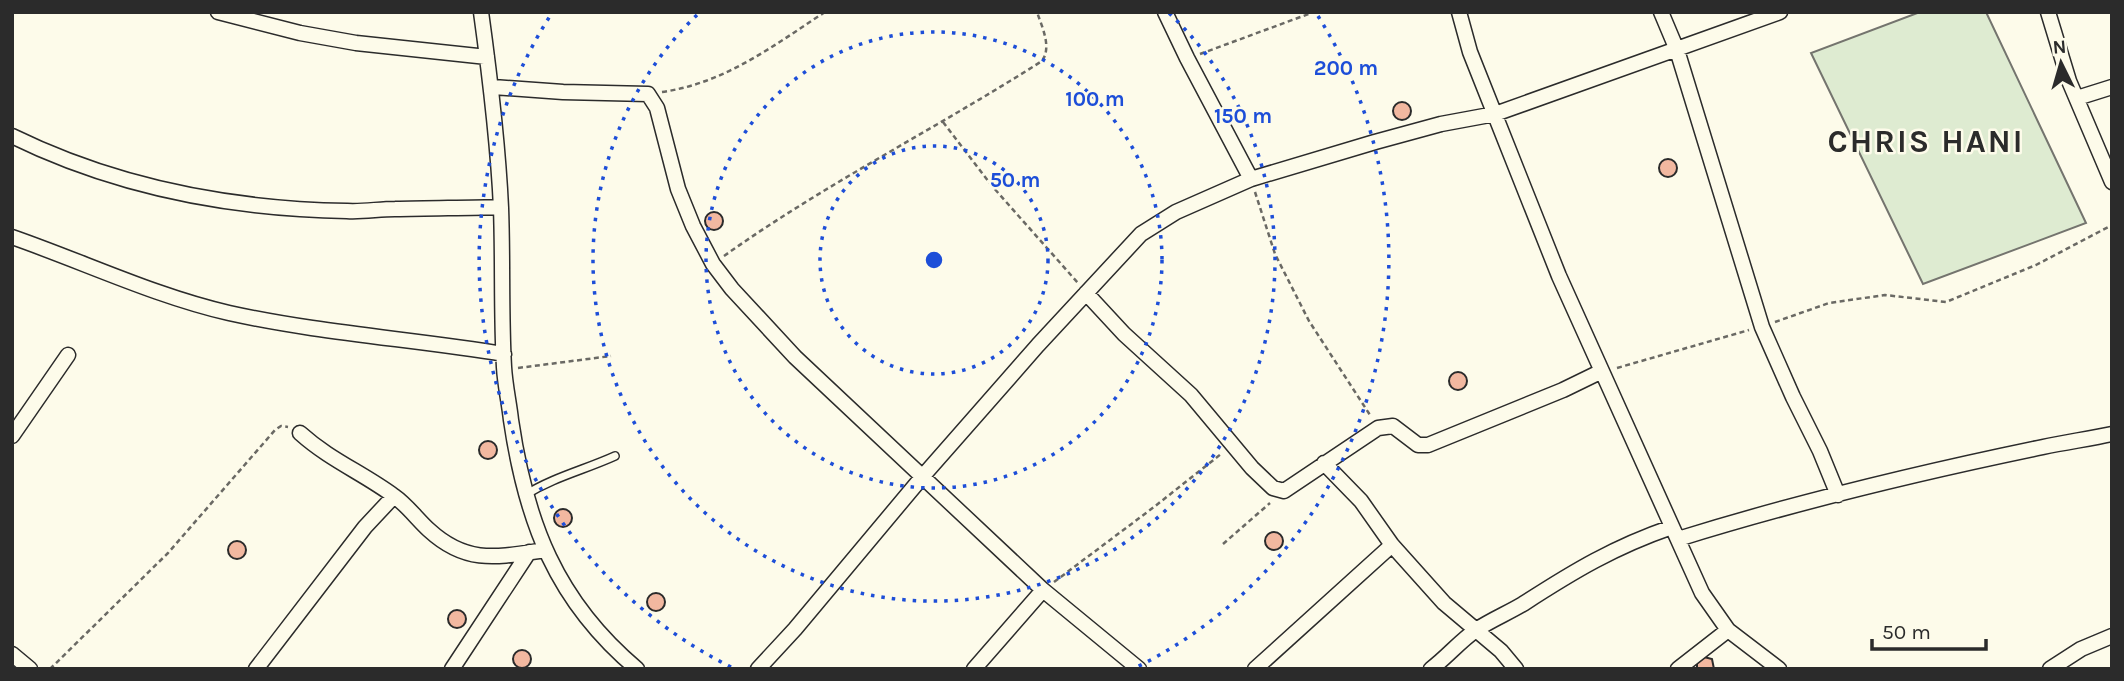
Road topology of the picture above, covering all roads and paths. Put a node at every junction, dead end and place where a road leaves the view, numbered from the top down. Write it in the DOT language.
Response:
graph roads {
  1 [pos="218,12"];
  2 [pos="481,12"];
  3 [pos="825,12"];
  4 [pos="1037,12"];
  5 [pos="1165,12"];
  6 [pos="1314,12"];
  7 [pos="1459,12"];
  8 [pos="1661,12"];
  9 [pos="1780,12"];
  10 [pos="2048,12"];
  11 [pos="1677,50"];
  12 [pos="487,57"];
  13 [pos="1186,58"];
  14 [pos="493,87"];
  15 [pos="2112,87"];
  16 [pos="648,94"];
  17 [pos="2077,98"];
  18 [pos="1494,114"];
  19 [pos="943,122"];
  20 [pos="12,136"];
  21 [pos="1251,179"];
  22 [pos="2112,182"];
  23 [pos="501,207"];
  24 [pos="2112,225"];
  25 [pos="12,237"];
  26 [pos="713,264"];
  27 [pos="1086,293"];
  28 [pos="1762,327"];
  29 [pos="504,354"];
  30 [pos="68,355"];
  31 [pos="611,356"];
  32 [pos="504,370"];
  33 [pos="1600,372"];
  34 [pos="1378,428"];
  35 [pos="300,433"];
  36 [pos="2112,433"];
  37 [pos="12,436"];
  38 [pos="1232,445"];
  39 [pos="615,456"];
  40 [pos="1324,463"];
  41 [pos="923,476"];
  42 [pos="1284,491"];
  43 [pos="525,495"];
  44 [pos="1838,495"];
  45 [pos="394,496"];
  46 [pos="1675,533"];
  47 [pos="1223,544"];
  48 [pos="1392,545"];
  49 [pos="545,550"];
  50 [pos="529,552"];
  51 [pos="1043,590"];
  52 [pos="1728,630"];
  53 [pos="1475,631"];
  54 [pos="2112,636"];
  55 [pos="12,654"];
  56 [pos="635,668"];
  57 [pos="30,669"];
  58 [pos="50,669"];
  59 [pos="256,669"];
  60 [pos="452,669"];
  61 [pos="758,669"];
  62 [pos="974,669"];
  63 [pos="1139,669"];
  64 [pos="1255,669"];
  65 [pos="1431,669"];
  66 [pos="1517,669"];
  67 [pos="1678,669"];
  68 [pos="1779,669"];
  69 [pos="2050,669"];
  1 -- 12 [label="street"];
  2 -- 12 [label="street"];
  3 -- 16 [label="path"];
  4 -- 19 [label="path"];
  5 -- 13 [label="street"];
  6 -- 13 [label="path"];
  7 -- 18 [label="street"];
  8 -- 11 [label="street"];
  9 -- 11 [label="street"];
  10 -- 17 [label="street"];
  11 -- 18 [label="street"];
  11 -- 28 [label="street"];
  12 -- 14 [label="street"];
  13 -- 21 [label="street"];
  14 -- 16 [label="street"];
  14 -- 23 [label="street"];
  15 -- 17 [label="street"];
  16 -- 26 [label="street"];
  17 -- 22 [label="street"];
  18 -- 21 [label="street"];
  18 -- 33 [label="street"];
  19 -- 26 [label="path"];
  19 -- 27 [label="path"];
  20 -- 23 [label="street"];
  21 -- 27 [label="street"];
  21 -- 34 [label="path"];
  23 -- 29 [label="street"];
  24 -- 28 [label="path"];
  25 -- 29 [label="street"];
  26 -- 41 [label="street"];
  27 -- 38 [label="street"];
  27 -- 41 [label="street"];
  28 -- 33 [label="path"];
  28 -- 44 [label="street"];
  29 -- 32 [label="street"];
  30 -- 37 [label="street"];
  31 -- 32 [label="path"];
  32 -- 43 [label="street"];
  33 -- 34 [label="street"];
  33 -- 46 [label="street"];
  34 -- 40 [label="street"];
  35 -- 45 [label="street"];
  35 -- 58 [label="path"];
  36 -- 44 [label="street"];
  38 -- 42 [label="street"];
  38 -- 51 [label="path"];
  39 -- 43 [label="lane"];
  40 -- 42 [label="street"];
  40 -- 48 [label="street"];
  41 -- 51 [label="street"];
  41 -- 61 [label="street"];
  42 -- 47 [label="path"];
  43 -- 49 [label="street"];
  44 -- 46 [label="street"];
  45 -- 50 [label="street"];
  45 -- 59 [label="street"];
  46 -- 52 [label="street"];
  46 -- 53 [label="street"];
  48 -- 53 [label="street"];
  48 -- 64 [label="street"];
  49 -- 50 [label="street"];
  49 -- 56 [label="street"];
  50 -- 60 [label="street"];
  51 -- 62 [label="street"];
  51 -- 63 [label="street"];
  52 -- 67 [label="street"];
  52 -- 68 [label="street"];
  53 -- 65 [label="street"];
  53 -- 66 [label="street"];
  54 -- 69 [label="street"];
  55 -- 57 [label="street"];
}
